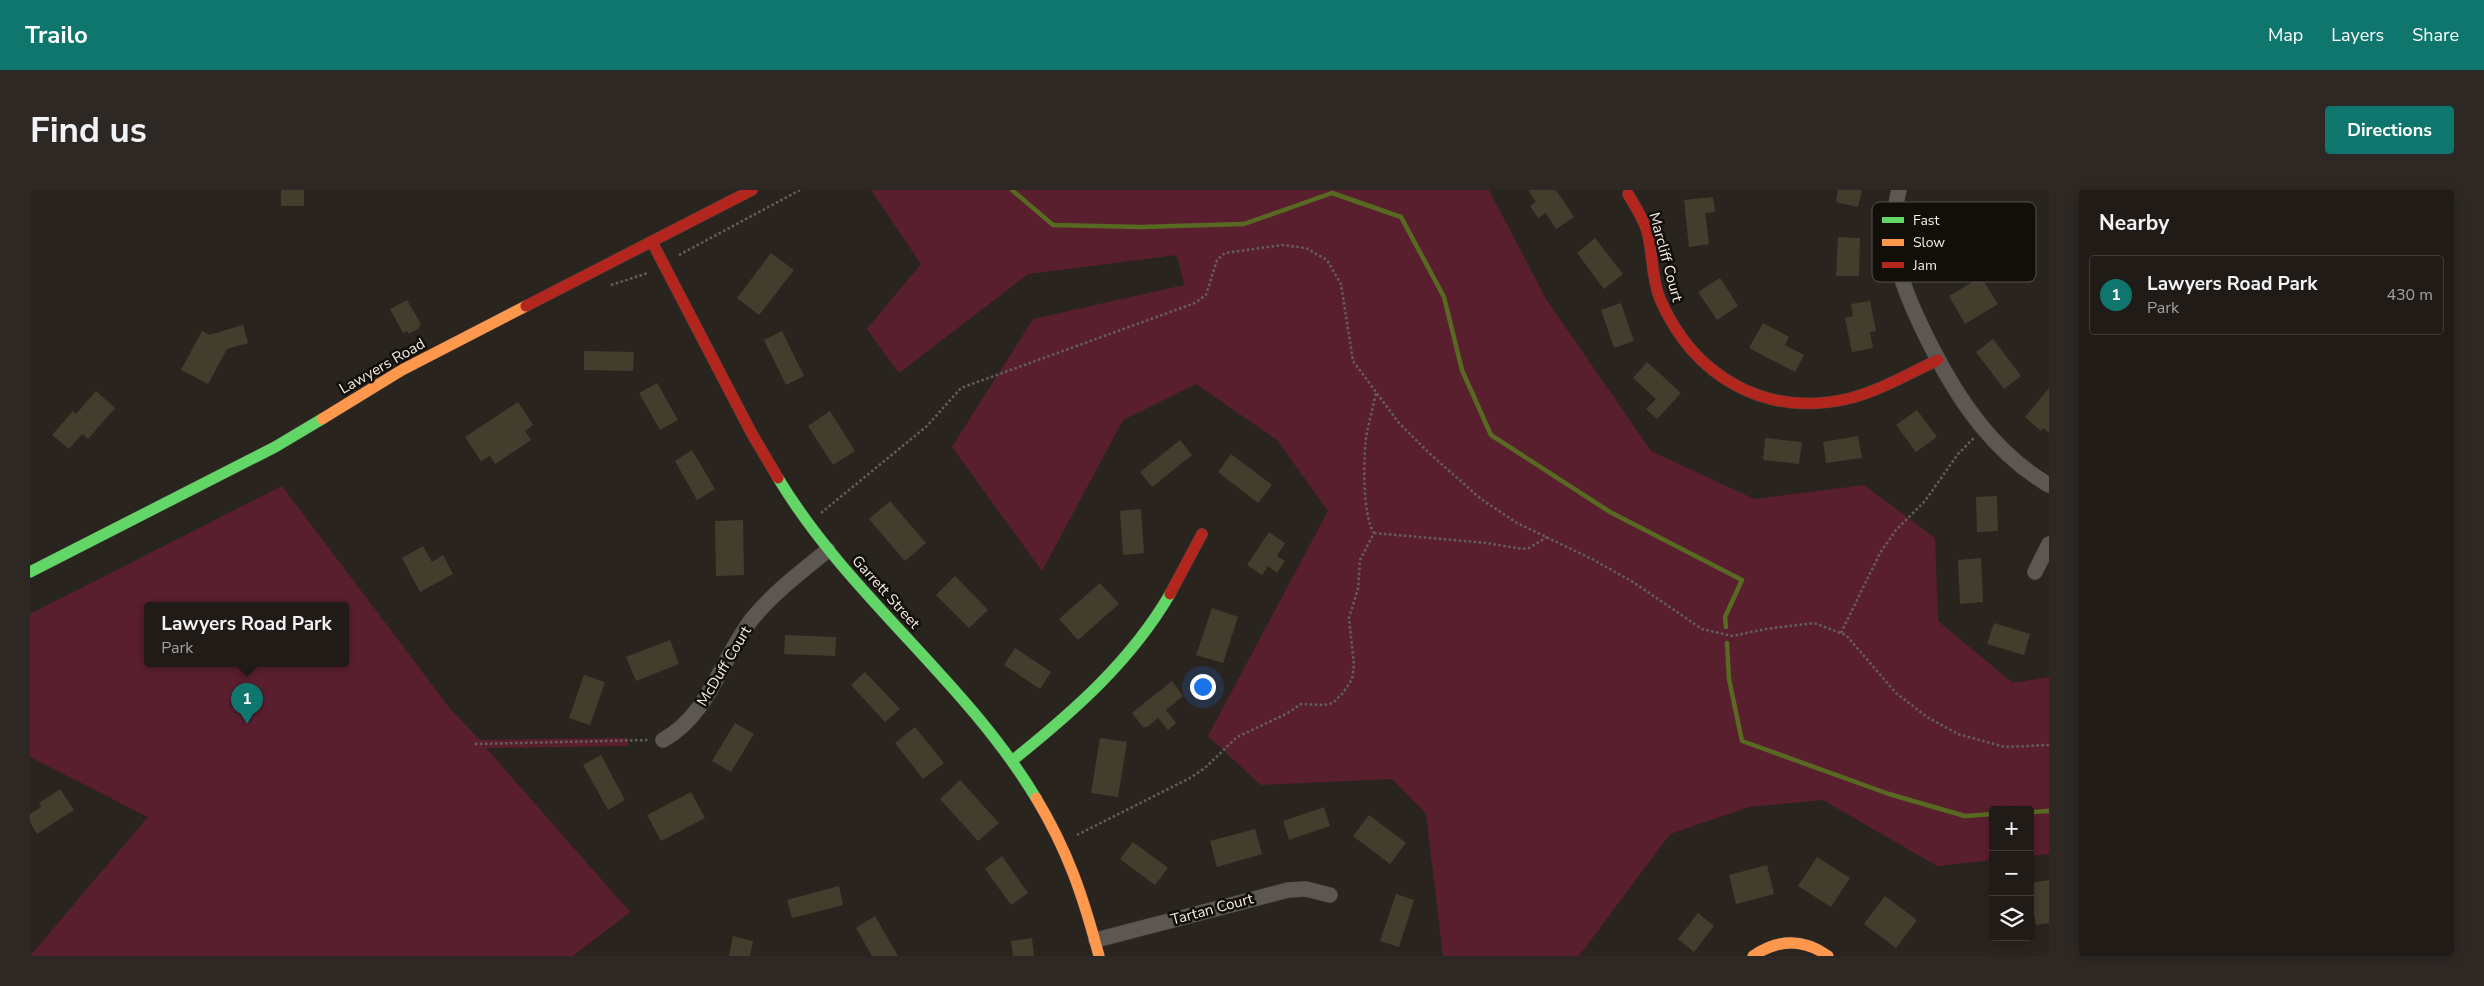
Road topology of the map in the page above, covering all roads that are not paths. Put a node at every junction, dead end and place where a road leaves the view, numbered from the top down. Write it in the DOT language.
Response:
graph roads {
  1 [pos="752,190"];
  2 [pos="1628,194"];
  3 [pos="652,242"];
  4 [pos="1902,282"];
  5 [pos="1938,360"];
  6 [pos="2049,485"];
  7 [pos="1202,534"];
  8 [pos="2049,544"];
  9 [pos="828,550"];
  10 [pos="30,572"];
  11 [pos="2035,572"];
  12 [pos="663,740"];
  13 [pos="1013,760"];
  14 [pos="1330,896"];
  15 [pos="1096,940"];
  16 [pos="1099,956"];
  17 [pos="1753,956"];
  18 [pos="1828,956"];
  1 -- 3 [label="street, Lawyers Road"];
  2 -- 5 [label="street, Marcliff Court"];
  3 -- 9 [label="street, Garrett Street"];
  3 -- 10 [label="street, Lawyers Road"];
  4 -- 5 [label="street"];
  5 -- 6 [label="street"];
  7 -- 13 [label="street"];
  8 -- 11 [label="street"];
  9 -- 12 [label="street, McDuff Court"];
  9 -- 13 [label="street, Garrett Street"];
  13 -- 15 [label="street, Garrett Street"];
  14 -- 15 [label="street, Tartan Court"];
  15 -- 16 [label="street, Garrett Street"];
  17 -- 18 [label="street"];
}
